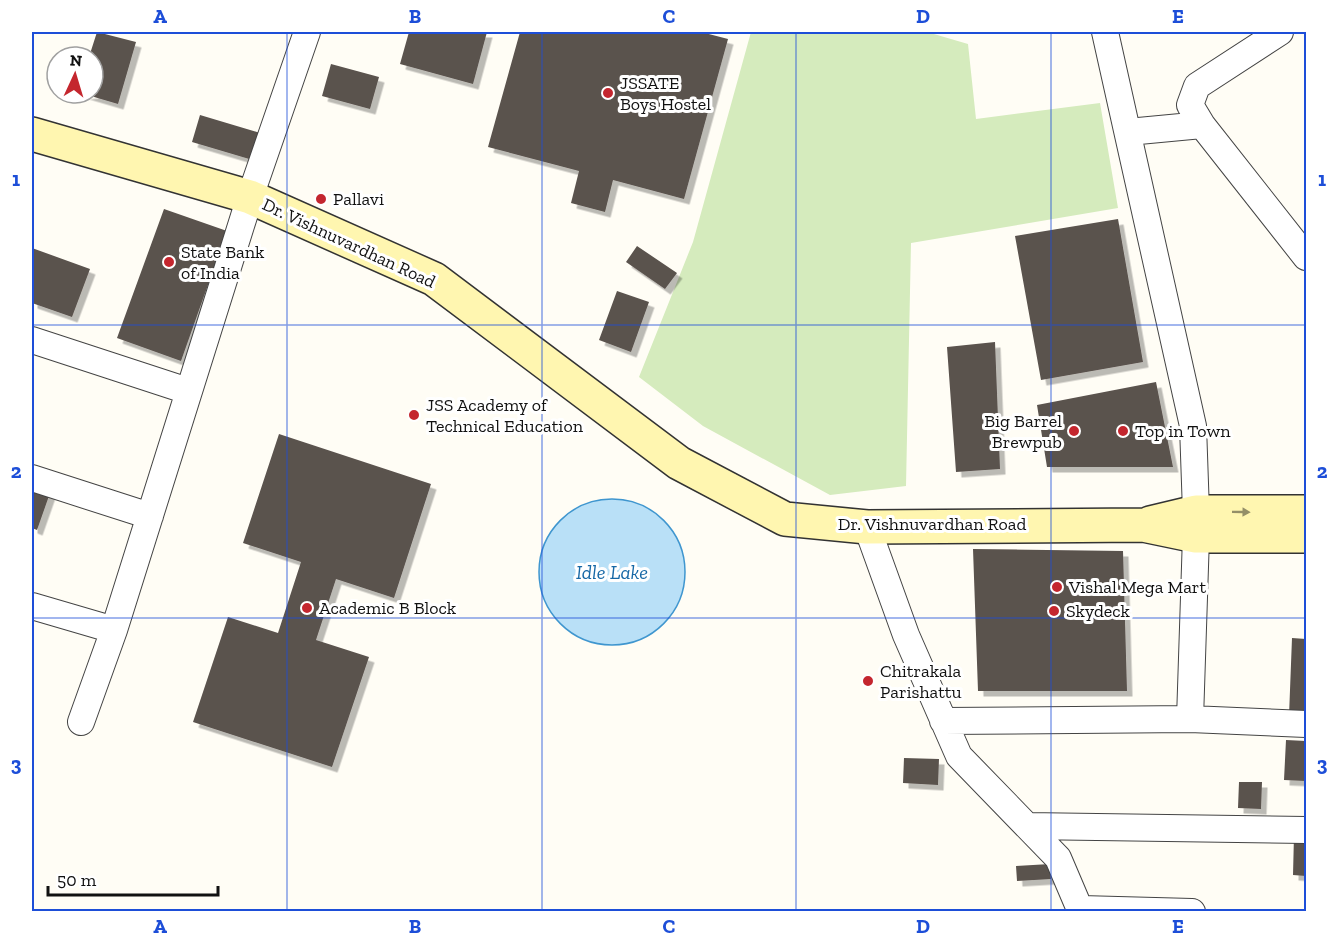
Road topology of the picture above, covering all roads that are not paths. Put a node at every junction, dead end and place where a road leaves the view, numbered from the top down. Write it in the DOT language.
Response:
graph roads {
  1 [pos="307,32"];
  2 [pos="1105,32"];
  3 [pos="1280,32"];
  4 [pos="1202,125"];
  5 [pos="1128,132"];
  6 [pos="32,134"];
  7 [pos="250,197"];
  8 [pos="1306,257"];
  9 [pos="32,340"];
  10 [pos="188,391"];
  11 [pos="32,478"];
  12 [pos="1306,512"];
  13 [pos="150,516"];
  14 [pos="1196,524"];
  15 [pos="867,527"];
  16 [pos="1306,537"];
  17 [pos="32,606"];
  18 [pos="114,630"];
  19 [pos="1190,719"];
  20 [pos="943,720"];
  21 [pos="81,722"];
  22 [pos="1306,724"];
  23 [pos="1027,826"];
  24 [pos="1306,830"];
  25 [pos="1081,910"];
  26 [pos="1192,912"];
  1 -- 7 [label="street"];
  2 -- 5 [label="street"];
  3 -- 4 [label="street"];
  4 -- 5 [label="street"];
  4 -- 8 [label="street"];
  5 -- 14 [label="street"];
  6 -- 7 [label="main road, Dr. Vishnuvardhan Road"];
  7 -- 10 [label="street"];
  7 -- 15 [label="main road, Dr. Vishnuvardhan Road"];
  9 -- 10 [label="street"];
  10 -- 13 [label="street"];
  11 -- 13 [label="street"];
  14 -- 12 [label="main road, Dr. Vishnuvardhan Road, one-way"];
  13 -- 18 [label="street"];
  14 -- 15 [label="main road, Dr. Vishnuvardhan Road"];
  14 -- 16 [label="main road, Dr. Vishnuvardhan Road"];
  14 -- 19 [label="street"];
  15 -- 20 [label="street"];
  17 -- 18 [label="street"];
  18 -- 21 [label="street"];
  19 -- 20 [label="street"];
  19 -- 22 [label="street"];
  20 -- 23 [label="street"];
  23 -- 24 [label="street"];
  23 -- 25 [label="street"];
  25 -- 26 [label="street"];
}
